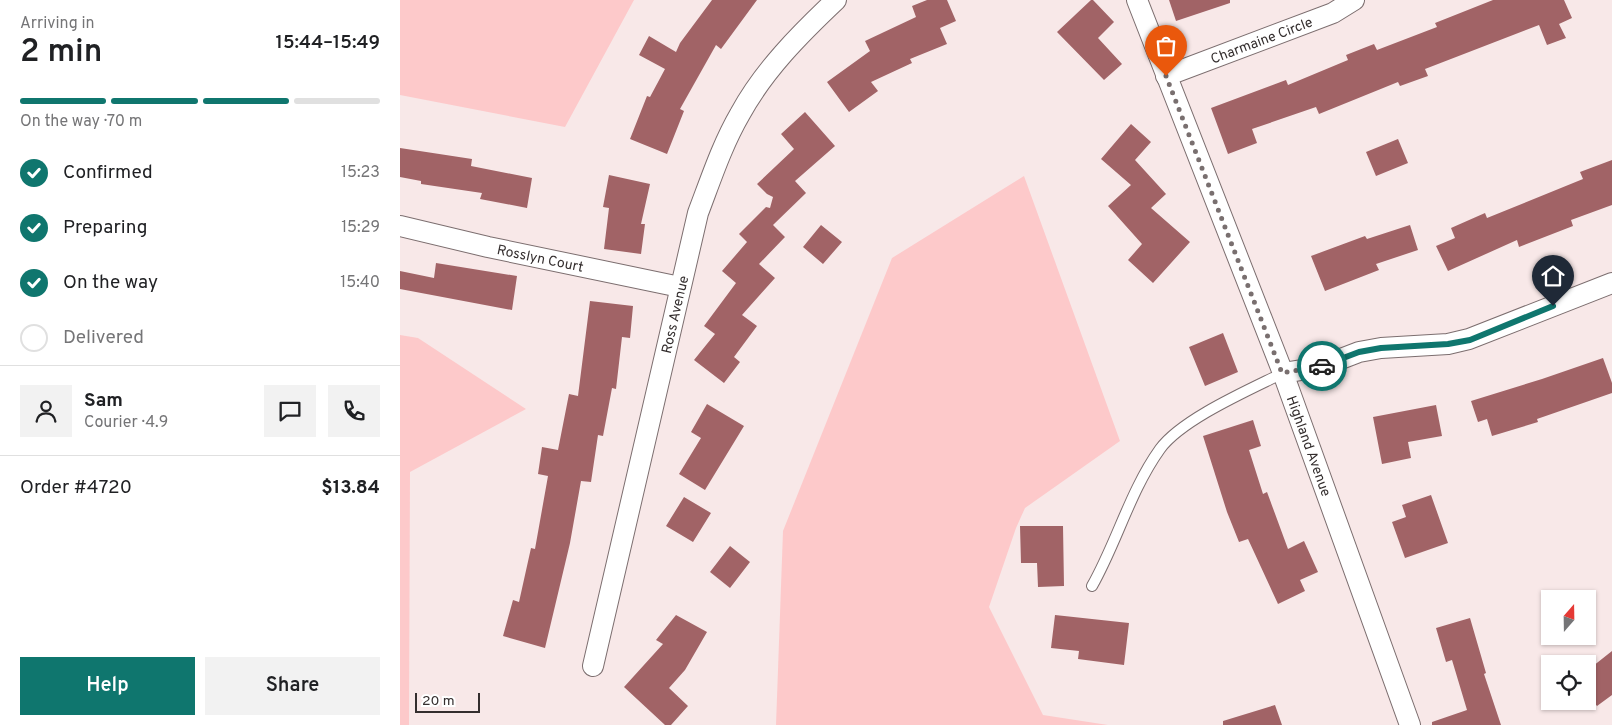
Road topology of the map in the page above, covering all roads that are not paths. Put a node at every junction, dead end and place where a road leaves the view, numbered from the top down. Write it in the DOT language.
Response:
graph roads {
  1 [pos="836,0"];
  2 [pos="1137,0"];
  3 [pos="1354,0"];
  4 [pos="1166,76"];
  5 [pos="400,226"];
  6 [pos="1612,283"];
  7 [pos="680,287"];
  8 [pos="1282,373"];
  9 [pos="1092,586"];
  10 [pos="592,666"];
  11 [pos="1410,725"];
  1 -- 7 [label="street, Ross Avenue"];
  2 -- 4 [label="street, Highland Avenue"];
  3 -- 4 [label="street, Charmaine Circle"];
  4 -- 8 [label="street, Highland Avenue"];
  5 -- 7 [label="street, Rosslyn Court"];
  6 -- 8 [label="street"];
  7 -- 10 [label="street, Ross Avenue"];
  8 -- 9 [label="lane"];
  8 -- 11 [label="street, Highland Avenue"];
}
